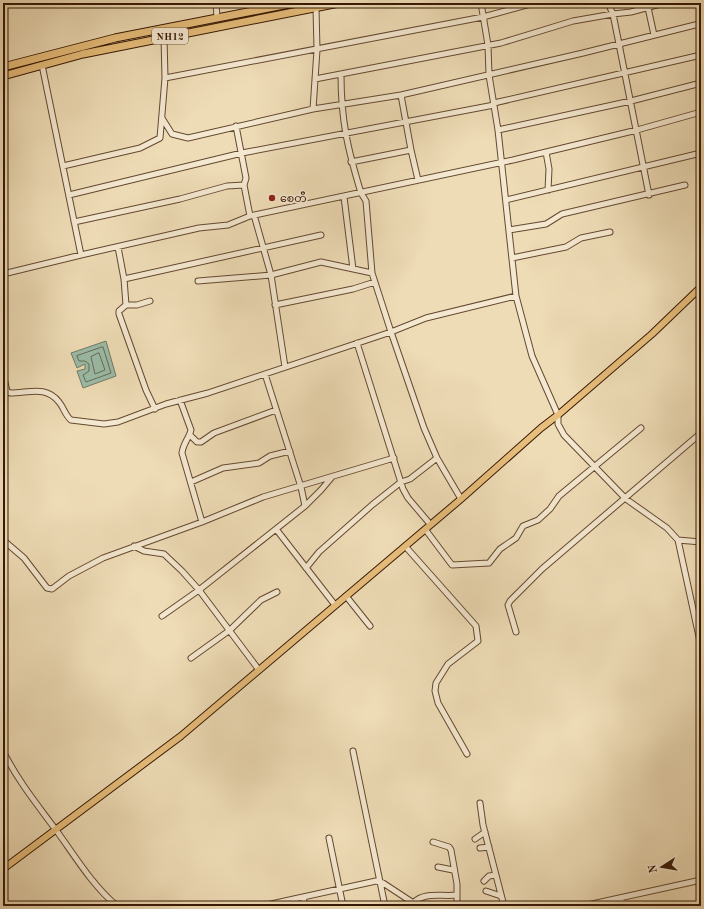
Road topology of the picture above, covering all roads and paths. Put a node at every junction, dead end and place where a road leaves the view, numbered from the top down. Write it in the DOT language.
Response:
graph roads {
  1 [pos="216,3"];
  2 [pos="294,3"];
  3 [pos="339,3"];
  4 [pos="481,3"];
  5 [pos="534,3"];
  6 [pos="608,3"];
  7 [pos="664,3"];
  8 [pos="647,5"];
  9 [pos="316,8"];
  10 [pos="613,14"];
  11 [pos="483,17"];
  12 [pos="217,18"];
  13 [pos="699,24"];
  14 [pos="654,35"];
  15 [pos="164,37"];
  16 [pos="619,44"];
  17 [pos="488,45"];
  18 [pos="316,50"];
  19 [pos="701,55"];
  20 [pos="42,65"];
  21 [pos="3,67"];
  22 [pos="625,72"];
  23 [pos="489,74"];
  24 [pos="341,75"];
  25 [pos="3,76"];
  26 [pos="164,78"];
  27 [pos="315,79"];
  28 [pos="701,83"];
  29 [pos="401,95"];
  30 [pos="631,101"];
  31 [pos="494,104"];
  32 [pos="341,105"];
  33 [pos="313,109"];
  34 [pos="701,112"];
  35 [pos="162,118"];
  36 [pos="404,122"];
  37 [pos="236,126"];
  38 [pos="498,130"];
  39 [pos="637,130"];
  40 [pos="345,134"];
  41 [pos="411,150"];
  42 [pos="546,152"];
  43 [pos="701,153"];
  44 [pos="242,154"];
  45 [pos="352,162"];
  46 [pos="501,162"];
  47 [pos="63,166"];
  48 [pos="644,166"];
  49 [pos="418,180"];
  50 [pos="244,185"];
  51 [pos="685,185"];
  52 [pos="548,190"];
  53 [pos="361,193"];
  54 [pos="69,195"];
  55 [pos="649,195"];
  56 [pos="344,197"];
  57 [pos="506,200"];
  58 [pos="252,215"];
  59 [pos="74,222"];
  60 [pos="509,230"];
  61 [pos="610,232"];
  62 [pos="321,234"];
  63 [pos="118,247"];
  64 [pos="264,247"];
  65 [pos="81,254"];
  66 [pos="512,258"];
  67 [pos="353,269"];
  68 [pos="372,273"];
  69 [pos="3,274"];
  70 [pos="271,275"];
  71 [pos="124,279"];
  72 [pos="198,281"];
  73 [pos="375,282"];
  74 [pos="701,287"];
  75 [pos="516,296"];
  76 [pos="150,301"];
  77 [pos="276,304"];
  78 [pos="126,305"];
  79 [pos="391,332"];
  80 [pos="357,344"];
  81 [pos="286,367"];
  82 [pos="3,374"];
  83 [pos="265,374"];
  84 [pos="180,400"];
  85 [pos="155,409"];
  86 [pos="276,410"];
  87 [pos="558,416"];
  88 [pos="641,428"];
  89 [pos="701,434"];
  90 [pos="190,435"];
  91 [pos="290,451"];
  92 [pos="394,458"];
  93 [pos="437,458"];
  94 [pos="595,468"];
  95 [pos="332,477"];
  96 [pos="191,482"];
  97 [pos="401,482"];
  98 [pos="301,487"];
  99 [pos="461,499"];
  100 [pos="626,499"];
  101 [pos="305,506"];
  102 [pos="202,522"];
  103 [pos="428,527"];
  104 [pos="276,529"];
  105 [pos="3,540"];
  106 [pos="678,540"];
  107 [pos="701,542"];
  108 [pos="134,546"];
  109 [pos="405,546"];
  110 [pos="306,568"];
  111 [pos="199,590"];
  112 [pos="277,592"];
  113 [pos="346,596"];
  114 [pos="335,606"];
  115 [pos="162,616"];
  116 [pos="370,626"];
  117 [pos="230,630"];
  118 [pos="516,632"];
  119 [pos="701,646"];
  120 [pos="191,658"];
  121 [pos="259,670"];
  122 [pos="3,751"];
  123 [pos="353,751"];
  124 [pos="467,754"];
  125 [pos="480,803"];
  126 [pos="56,830"];
  127 [pos="485,832"];
  128 [pos="329,838"];
  129 [pos="475,839"];
  130 [pos="432,842"];
  131 [pos="489,847"];
  132 [pos="480,848"];
  133 [pos="438,867"];
  134 [pos="3,869"];
  135 [pos="453,870"];
  136 [pos="496,875"];
  137 [pos="701,880"];
  138 [pos="484,881"];
  139 [pos="380,882"];
  140 [pos="340,889"];
  141 [pos="486,891"];
  142 [pos="456,895"];
  143 [pos="501,896"];
  144 [pos="303,897"];
  145 [pos="621,898"];
  146 [pos="416,904"];
  147 [pos="117,906"];
  148 [pos="262,906"];
  149 [pos="305,906"];
  150 [pos="343,906"];
  151 [pos="385,906"];
  152 [pos="457,906"];
  153 [pos="504,906"];
  154 [pos="583,906"];
  155 [pos="623,906"];
  1 -- 12 [label="street"];
  2 -- 12 [label="highway, NH12"];
  3 -- 9 [label="highway, NH12"];
  4 -- 11 [label="street"];
  5 -- 11 [label="street"];
  6 -- 10 [label="street"];
  7 -- 8 [label="street"];
  8 -- 10 [label="street"];
  8 -- 14 [label="street"];
  9 -- 15 [label="highway, NH12"];
  9 -- 18 [label="street"];
  10 -- 16 [label="street"];
  10 -- 17 [label="street"];
  11 -- 17 [label="street"];
  11 -- 18 [label="street"];
  12 -- 21 [label="highway, NH12"];
  13 -- 14 [label="street"];
  14 -- 16 [label="street"];
  15 -- 20 [label="highway, NH12"];
  15 -- 26 [label="street"];
  16 -- 22 [label="street"];
  16 -- 23 [label="street"];
  17 -- 23 [label="street"];
  17 -- 24 [label="street"];
  18 -- 26 [label="street"];
  18 -- 27 [label="street"];
  19 -- 22 [label="street"];
  20 -- 25 [label="highway, NH12"];
  20 -- 47 [label="street"];
  22 -- 30 [label="street"];
  22 -- 31 [label="street"];
  23 -- 29 [label="street"];
  23 -- 31 [label="street"];
  24 -- 27 [label="street"];
  24 -- 32 [label="street"];
  26 -- 35 [label="street"];
  27 -- 33 [label="street"];
  28 -- 30 [label="street"];
  29 -- 32 [label="street"];
  29 -- 36 [label="street"];
  30 -- 38 [label="street"];
  30 -- 39 [label="street"];
  31 -- 36 [label="street"];
  31 -- 38 [label="street"];
  32 -- 33 [label="street"];
  32 -- 40 [label="street"];
  33 -- 37 [label="street"];
  34 -- 39 [label="street"];
  35 -- 37 [label="street"];
  35 -- 47 [label="street"];
  36 -- 40 [label="street"];
  36 -- 41 [label="street"];
  37 -- 44 [label="street"];
  38 -- 46 [label="street"];
  39 -- 42 [label="street"];
  39 -- 48 [label="street"];
  40 -- 44 [label="street"];
  40 -- 45 [label="street"];
  41 -- 45 [label="street"];
  41 -- 49 [label="street"];
  42 -- 46 [label="street"];
  42 -- 52 [label="street"];
  43 -- 48 [label="street"];
  44 -- 50 [label="street"];
  44 -- 54 [label="street"];
  45 -- 53 [label="street"];
  46 -- 49 [label="street"];
  46 -- 57 [label="street"];
  47 -- 54 [label="street"];
  48 -- 52 [label="street"];
  48 -- 55 [label="street"];
  49 -- 53 [label="street"];
  50 -- 58 [label="street"];
  50 -- 59 [label="street"];
  51 -- 55 [label="street"];
  52 -- 57 [label="street"];
  53 -- 56 [label="street"];
  53 -- 68 [label="street"];
  54 -- 59 [label="street"];
  55 -- 60 [label="street"];
  56 -- 58 [label="street"];
  56 -- 67 [label="street"];
  57 -- 60 [label="street"];
  58 -- 63 [label="street"];
  58 -- 64 [label="street"];
  59 -- 65 [label="street"];
  60 -- 66 [label="street"];
  61 -- 66 [label="street"];
  62 -- 64 [label="street"];
  63 -- 65 [label="street"];
  63 -- 71 [label="street"];
  64 -- 70 [label="street"];
  64 -- 71 [label="street"];
  65 -- 69 [label="street"];
  66 -- 75 [label="street"];
  67 -- 68 [label="street"];
  67 -- 70 [label="street"];
  68 -- 73 [label="street"];
  70 -- 72 [label="street"];
  70 -- 77 [label="street"];
  71 -- 78 [label="street"];
  73 -- 77 [label="street"];
  73 -- 79 [label="street"];
  74 -- 87 [label="main road"];
  75 -- 79 [label="street"];
  75 -- 87 [label="street"];
  76 -- 78 [label="street"];
  77 -- 81 [label="street"];
  78 -- 85 [label="street"];
  79 -- 80 [label="street"];
  79 -- 93 [label="street"];
  80 -- 81 [label="street"];
  80 -- 92 [label="street"];
  81 -- 83 [label="street"];
  82 -- 85 [label="street"];
  83 -- 84 [label="street"];
  83 -- 86 [label="street"];
  84 -- 85 [label="street"];
  84 -- 90 [label="street"];
  86 -- 90 [label="street"];
  86 -- 91 [label="street"];
  87 -- 94 [label="street"];
  87 -- 99 [label="main road"];
  88 -- 94 [label="street"];
  89 -- 100 [label="street"];
  90 -- 96 [label="street"];
  91 -- 96 [label="street"];
  91 -- 98 [label="street"];
  92 -- 95 [label="street"];
  92 -- 97 [label="street"];
  93 -- 97 [label="street"];
  93 -- 99 [label="street"];
  94 -- 100 [label="street"];
  94 -- 103 [label="street"];
  95 -- 98 [label="street"];
  95 -- 101 [label="street"];
  96 -- 102 [label="street"];
  97 -- 103 [label="street"];
  97 -- 110 [label="street"];
  98 -- 101 [label="street"];
  98 -- 102 [label="street"];
  99 -- 103 [label="main road"];
  100 -- 106 [label="street"];
  100 -- 118 [label="street"];
  101 -- 104 [label="street"];
  102 -- 108 [label="street"];
  103 -- 109 [label="main road"];
  104 -- 110 [label="street"];
  104 -- 111 [label="street"];
  105 -- 108 [label="street"];
  106 -- 107 [label="street"];
  106 -- 119 [label="street"];
  108 -- 111 [label="street"];
  109 -- 113 [label="main road"];
  109 -- 124 [label="street"];
  110 -- 114 [label="street"];
  111 -- 115 [label="street"];
  111 -- 117 [label="street"];
  112 -- 117 [label="street"];
  113 -- 114 [label="main road"];
  113 -- 116 [label="street"];
  114 -- 121 [label="main road"];
  117 -- 120 [label="street"];
  117 -- 121 [label="street"];
  121 -- 126 [label="main road"];
  122 -- 126 [label="street"];
  123 -- 139 [label="street"];
  125 -- 127 [label="street"];
  126 -- 134 [label="main road"];
  126 -- 147 [label="street"];
  127 -- 129 [label="street"];
  127 -- 131 [label="street"];
  128 -- 140 [label="street"];
  130 -- 135 [label="street"];
  131 -- 132 [label="street"];
  131 -- 136 [label="street"];
  133 -- 135 [label="street"];
  135 -- 142 [label="street"];
  136 -- 138 [label="street"];
  136 -- 143 [label="street"];
  137 -- 145 [label="street"];
  139 -- 140 [label="street"];
  139 -- 146 [label="street"];
  139 -- 151 [label="street"];
  140 -- 144 [label="street"];
  140 -- 150 [label="street"];
  141 -- 143 [label="street"];
  142 -- 146 [label="street"];
  142 -- 152 [label="street"];
  143 -- 153 [label="street"];
  144 -- 148 [label="street"];
  144 -- 149 [label="street"];
  145 -- 154 [label="street"];
  145 -- 155 [label="street"];
}
